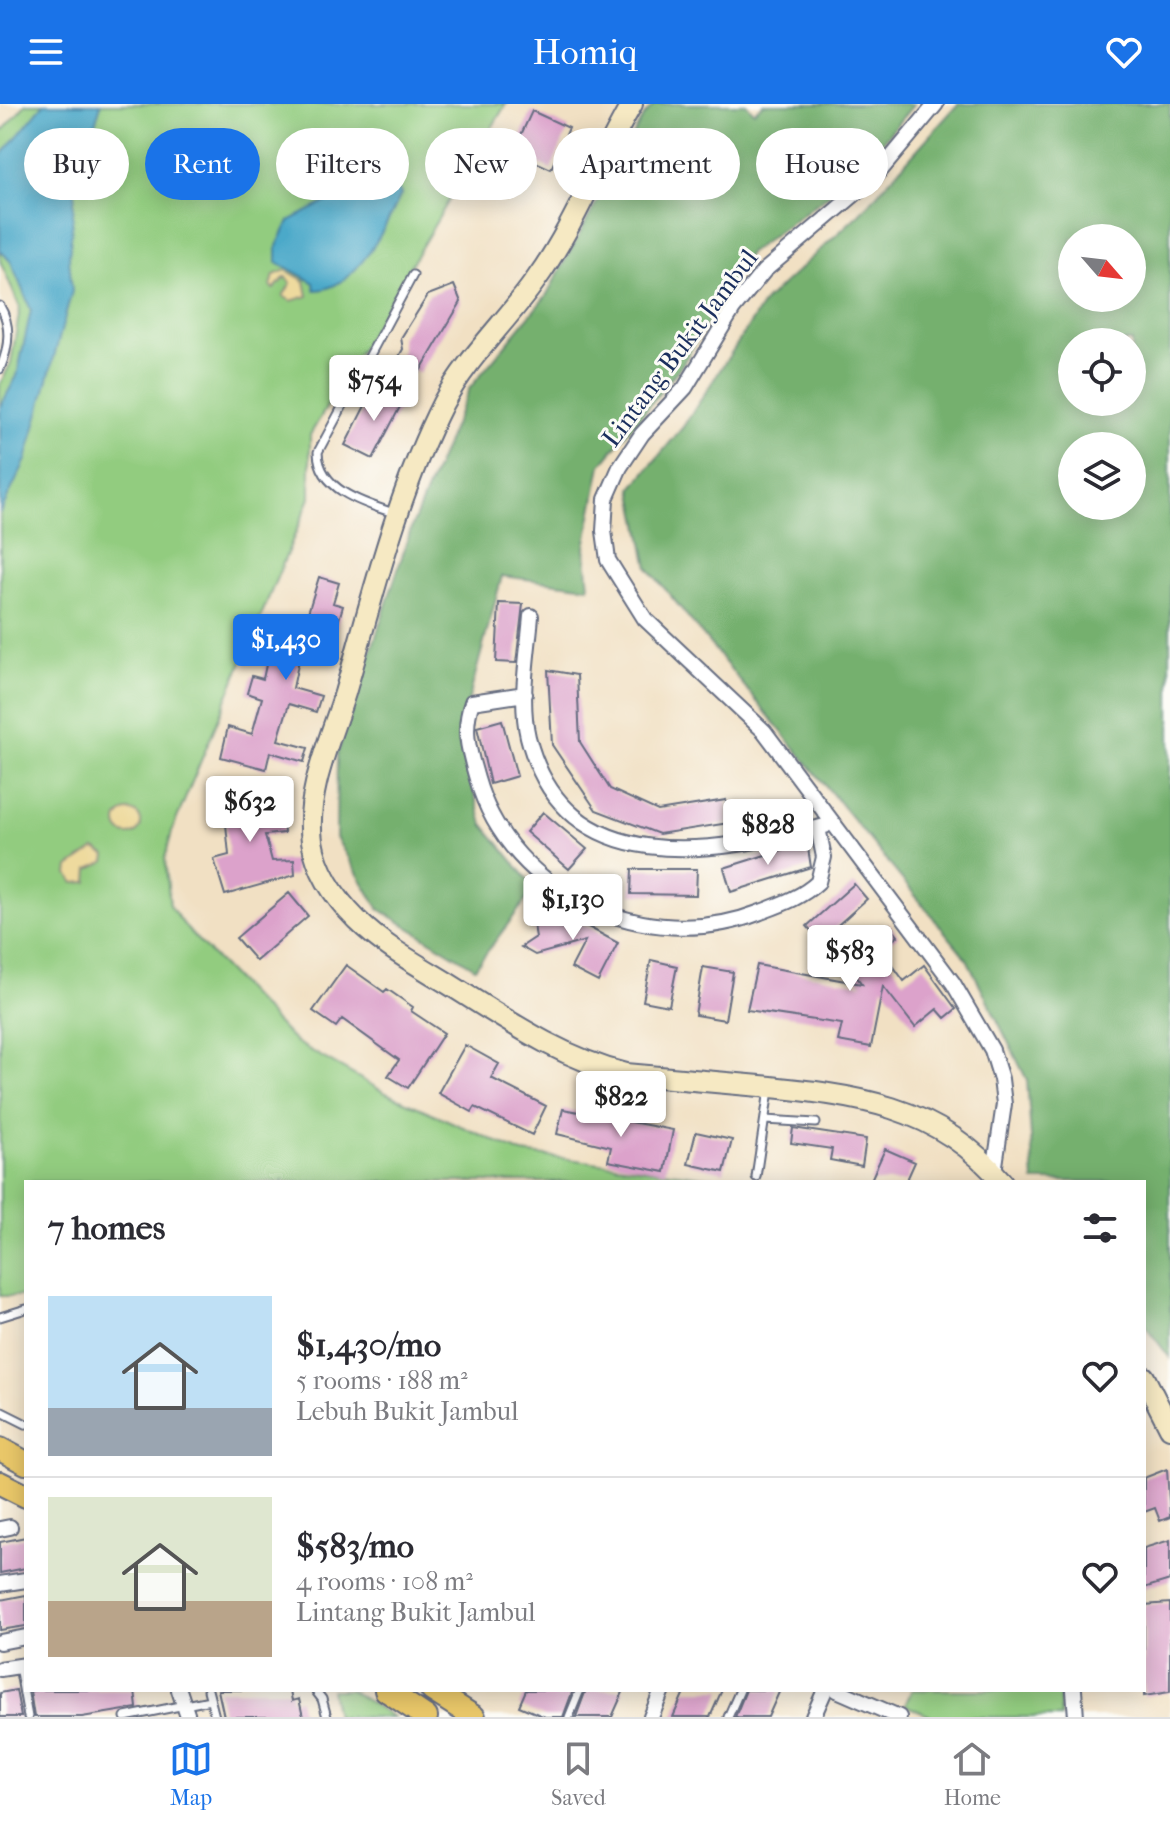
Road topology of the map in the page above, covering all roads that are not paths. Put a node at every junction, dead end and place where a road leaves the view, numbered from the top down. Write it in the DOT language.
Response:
graph roads {
  1 [pos="632,104"];
  2 [pos="936,104"];
  3 [pos="413,275"];
  4 [pos="0,306"];
  5 [pos="0,369"];
  6 [pos="398,515"];
  7 [pos="531,616"];
  8 [pos="525,694"];
  9 [pos="834,824"];
  10 [pos="818,828"];
  11 [pos="770,1087"];
  12 [pos="765,1120"];
  13 [pos="816,1123"];
  14 [pos="756,1177"];
  15 [pos="998,1177"];
  16 [pos="24,1310"];
  17 [pos="0,1317"];
  18 [pos="1146,1381"];
  19 [pos="0,1411"];
  20 [pos="24,1423"];
  21 [pos="1170,1428"];
  22 [pos="0,1449"];
  23 [pos="24,1462"];
  24 [pos="0,1483"];
  25 [pos="24,1495"];
  26 [pos="24,1580"];
  27 [pos="0,1584"];
  28 [pos="24,1637"];
  29 [pos="0,1642"];
  30 [pos="23,1666"];
  31 [pos="0,1669"];
  32 [pos="26,1692"];
  33 [pos="180,1692"];
  34 [pos="208,1692"];
  35 [pos="317,1692"];
  36 [pos="389,1692"];
  37 [pos="435,1692"];
  38 [pos="579,1692"];
  39 [pos="661,1692"];
  40 [pos="739,1692"];
  41 [pos="824,1692"];
  42 [pos="842,1692"];
  43 [pos="1074,1692"];
  44 [pos="210,1700"];
  45 [pos="187,1712"];
  46 [pos="28,1717"];
  47 [pos="125,1717"];
  48 [pos="215,1717"];
  49 [pos="327,1717"];
  50 [pos="426,1717"];
  51 [pos="474,1717"];
  52 [pos="569,1717"];
  53 [pos="651,1717"];
  54 [pos="728,1717"];
  55 [pos="813,1717"];
  56 [pos="899,1717"];
  57 [pos="1076,1717"];
  1 -- 6 [label="main road"];
  2 -- 9 [label="street, Lintang Bukit Jambul"];
  3 -- 6 [label="lane"];
  4 -- 5 [label="lane"];
  6 -- 11 [label="main road"];
  7 -- 8 [label="street"];
  8 -- 10 [label="street"];
  8 -- 10 [label="street"];
  9 -- 10 [label="street"];
  9 -- 15 [label="street, Lintang Bukit Jambul"];
  11 -- 12 [label="lane"];
  11 -- 15 [label="main road"];
  12 -- 13 [label="lane"];
  12 -- 14 [label="lane"];
  16 -- 17 [label="lane"];
  18 -- 21 [label="main road"];
  19 -- 20 [label="lane"];
  22 -- 23 [label="main road"];
  24 -- 25 [label="main road"];
  26 -- 27 [label="street"];
  28 -- 29 [label="street"];
  30 -- 31 [label="street"];
  32 -- 46 [label="lane"];
  33 -- 45 [label="street"];
  34 -- 44 [label="lane"];
  35 -- 49 [label="lane"];
  36 -- 50 [label="main road"];
  37 -- 51 [label="main road"];
  38 -- 52 [label="lane"];
  39 -- 53 [label="street"];
  40 -- 54 [label="lane"];
  41 -- 55 [label="street"];
  42 -- 56 [label="street"];
  43 -- 57 [label="street"];
  44 -- 45 [label="lane"];
  44 -- 48 [label="lane"];
  45 -- 47 [label="lane"];
}
